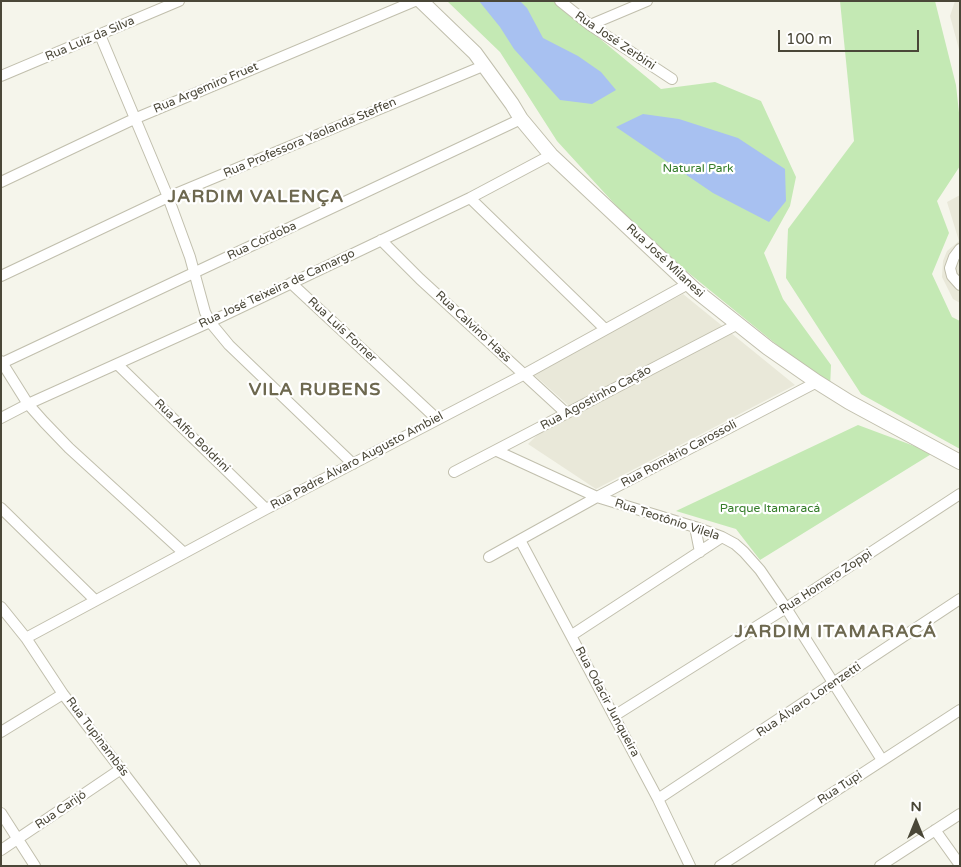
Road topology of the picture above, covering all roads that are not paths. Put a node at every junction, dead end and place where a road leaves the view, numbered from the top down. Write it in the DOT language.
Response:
graph roads {
  1 [pos="179,1"];
  2 [pos="414,1"];
  3 [pos="421,1"];
  4 [pos="560,1"];
  5 [pos="647,1"];
  6 [pos="590,26"];
  7 [pos="100,35"];
  8 [pos="483,66"];
  9 [pos="1,76"];
  10 [pos="672,79"];
  11 [pos="134,119"];
  12 [pos="521,119"];
  13 [pos="551,155"];
  14 [pos="1,182"];
  15 [pos="168,197"];
  16 [pos="470,198"];
  17 [pos="381,240"];
  18 [pos="960,249"];
  19 [pos="194,273"];
  20 [pos="1,276"];
  21 [pos="291,283"];
  22 [pos="688,284"];
  23 [pos="960,285"];
  24 [pos="210,322"];
  25 [pos="738,324"];
  26 [pos="604,328"];
  27 [pos="2,362"];
  28 [pos="117,364"];
  29 [pos="523,374"];
  30 [pos="817,382"];
  31 [pos="28,404"];
  32 [pos="566,413"];
  33 [pos="1,418"];
  34 [pos="437,419"];
  35 [pos="497,451"];
  36 [pos="960,462"];
  37 [pos="352,464"];
  38 [pos="454,472"];
  39 [pos="960,494"];
  40 [pos="598,497"];
  41 [pos="1,508"];
  42 [pos="266,509"];
  43 [pos="695,527"];
  44 [pos="722,537"];
  45 [pos="520,540"];
  46 [pos="700,552"];
  47 [pos="184,553"];
  48 [pos="489,557"];
  49 [pos="960,599"];
  50 [pos="96,600"];
  51 [pos="1,607"];
  52 [pos="786,608"];
  53 [pos="11,620"];
  54 [pos="1,626"];
  55 [pos="572,635"];
  56 [pos="26,638"];
  57 [pos="834,683"];
  58 [pos="63,694"];
  59 [pos="960,710"];
  60 [pos="614,716"];
  61 [pos="1,732"];
  62 [pos="882,760"];
  63 [pos="121,769"];
  64 [pos="658,800"];
  65 [pos="1,813"];
  66 [pos="960,814"];
  67 [pos="935,830"];
  68 [pos="18,839"];
  69 [pos="1,850"];
  70 [pos="960,865"];
  71 [pos="35,866"];
  72 [pos="195,866"];
  73 [pos="690,866"];
  74 [pos="720,866"];
  75 [pos="880,866"];
  1 -- 7 [label="street, Rua Luiz da Silva"];
  2 -- 11 [label="street, Rua Argemiro Fruet"];
  3 -- 8 [label="street, Rua José Milanesi"];
  4 -- 6 [label="street, Rua José Zerbini"];
  5 -- 6 [label="street"];
  6 -- 10 [label="street, Rua José Zerbini"];
  7 -- 9 [label="street, Rua Luiz da Silva"];
  7 -- 11 [label="street"];
  8 -- 12 [label="street, Rua José Milanesi"];
  8 -- 15 [label="street, Rua Professora Yaolanda Steffen"];
  11 -- 14 [label="street, Rua Argemiro Fruet"];
  11 -- 15 [label="street"];
  12 -- 13 [label="street, Rua José Milanesi"];
  12 -- 19 [label="street, Rua Córdoba"];
  13 -- 16 [label="street, Rua José Teixeira de Camargo"];
  13 -- 22 [label="street, Rua José Milanesi"];
  15 -- 19 [label="street"];
  15 -- 20 [label="street, Rua Professora Yaolanda Steffen"];
  16 -- 17 [label="street, Rua José Teixeira de Camargo"];
  16 -- 26 [label="street"];
  17 -- 21 [label="street, Rua José Teixeira de Camargo"];
  17 -- 29 [label="street, Rua Calvino Hass"];
  18 -- 23 [label="street"];
  19 -- 24 [label="street"];
  19 -- 27 [label="street, Rua Córdoba"];
  21 -- 24 [label="street, Rua José Teixeira de Camargo"];
  21 -- 34 [label="street, Rua Luís Forner"];
  22 -- 25 [label="street, Rua José Milanesi"];
  22 -- 26 [label="street, Rua Padre Álvaro Augusto Ambiel"];
  24 -- 28 [label="street, Rua José Teixeira de Camargo"];
  24 -- 37 [label="street"];
  25 -- 30 [label="street, Rua José Milanesi"];
  25 -- 32 [label="street, Rua Agostinho Cação"];
  26 -- 29 [label="street, Rua Padre Álvaro Augusto Ambiel"];
  27 -- 31 [label="street"];
  28 -- 31 [label="street, Rua José Teixeira de Camargo"];
  28 -- 42 [label="street, Rua Alfio Boldrini"];
  29 -- 32 [label="street, Rua Calvino Hass"];
  29 -- 34 [label="street, Rua Padre Álvaro Augusto Ambiel"];
  30 -- 36 [label="street, Rua José Milanesi"];
  30 -- 40 [label="street, Rua Romário Carossoli"];
  31 -- 33 [label="street, Rua José Teixeira de Camargo"];
  31 -- 47 [label="street"];
  32 -- 35 [label="street, Rua Agostinho Cação"];
  34 -- 37 [label="street, Rua Padre Álvaro Augusto Ambiel"];
  35 -- 38 [label="street, Rua Agostinho Cação"];
  35 -- 40 [label="street, Rua Teotônio Vilela"];
  37 -- 42 [label="street, Rua Padre Álvaro Augusto Ambiel"];
  39 -- 52 [label="street, Rua Homero Zoppi"];
  40 -- 43 [label="street, Rua Teotônio Vilela"];
  40 -- 45 [label="street, Rua Romário Carossoli"];
  41 -- 50 [label="street"];
  42 -- 47 [label="street, Rua Padre Álvaro Augusto Ambiel"];
  43 -- 44 [label="street, Rua Teotônio Vilela"];
  43 -- 46 [label="street"];
  44 -- 46 [label="street"];
  44 -- 52 [label="street, Rua Teotônio Vilela"];
  45 -- 48 [label="street, Rua Romário Carossoli"];
  45 -- 55 [label="street, Rua Odacir Junqueira"];
  46 -- 55 [label="street"];
  47 -- 50 [label="street, Rua Padre Álvaro Augusto Ambiel"];
  49 -- 57 [label="street, Rua Álvaro Lorenzetti"];
  50 -- 56 [label="street, Rua Padre Álvaro Augusto Ambiel"];
  51 -- 53 [label="street, Rua Tupinambás"];
  52 -- 57 [label="street, Rua Teotônio Vilela"];
  52 -- 60 [label="street, Rua Homero Zoppi"];
  53 -- 54 [label="street"];
  53 -- 56 [label="street, Rua Tupinambás"];
  55 -- 60 [label="street, Rua Odacir Junqueira"];
  56 -- 58 [label="street, Rua Tupinambás"];
  57 -- 62 [label="street, Rua Teotônio Vilela"];
  57 -- 64 [label="street, Rua Álvaro Lorenzetti"];
  58 -- 61 [label="street"];
  58 -- 63 [label="street, Rua Tupinambás"];
  59 -- 62 [label="street, Rua Tupi"];
  60 -- 64 [label="street, Rua Odacir Junqueira"];
  62 -- 74 [label="street, Rua Tupi"];
  63 -- 68 [label="street, Rua Carijó"];
  63 -- 72 [label="street, Rua Tupinambás"];
  64 -- 73 [label="street, Rua Odacir Junqueira"];
  65 -- 68 [label="street"];
  66 -- 67 [label="street"];
  67 -- 70 [label="street"];
  67 -- 75 [label="street"];
  68 -- 69 [label="street, Rua Carijó"];
  68 -- 71 [label="street"];
}
